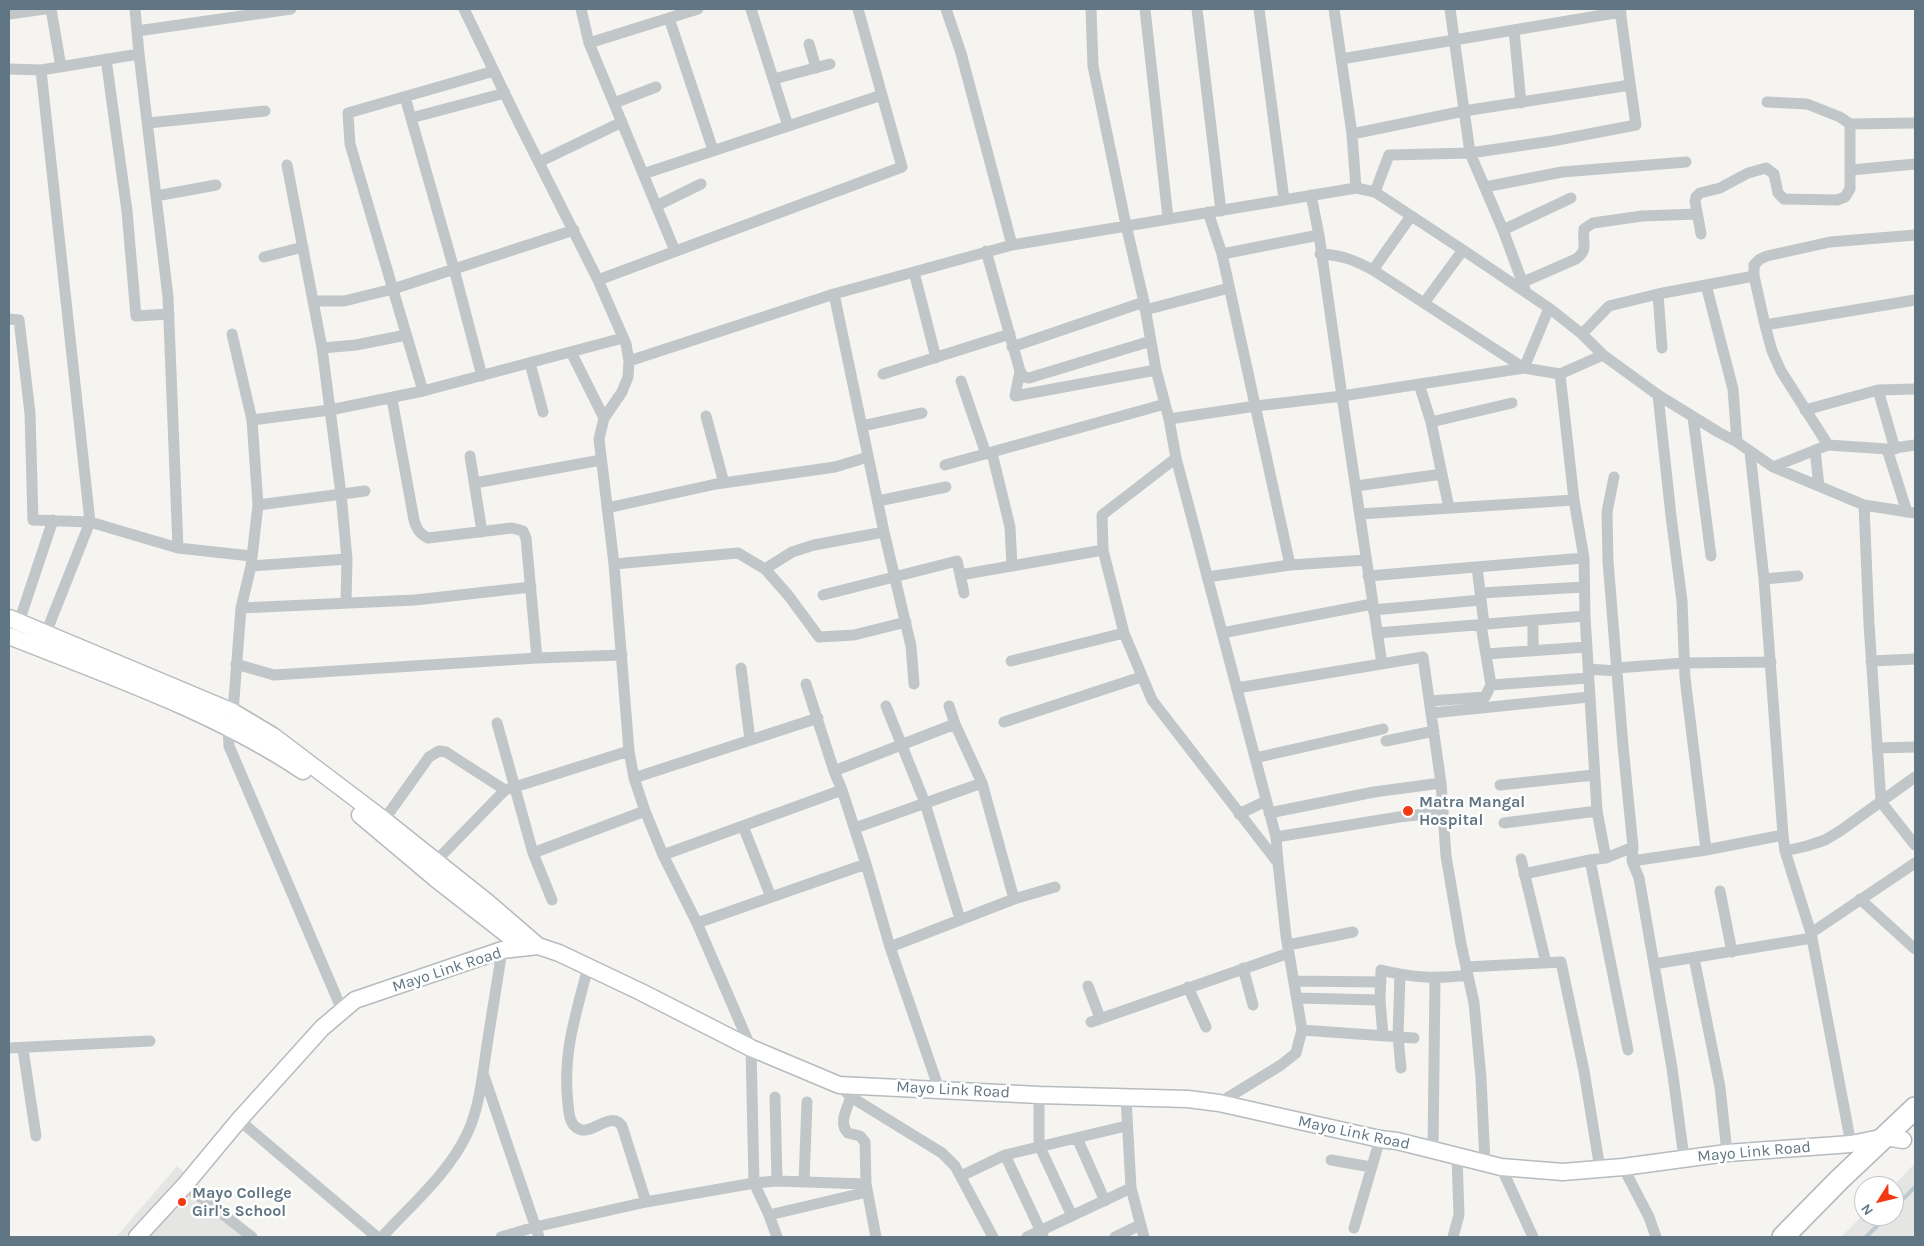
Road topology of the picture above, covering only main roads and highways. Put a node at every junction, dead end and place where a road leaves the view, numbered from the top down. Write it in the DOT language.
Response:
graph roads {
  1 [pos="1915,1108"];
  2 [pos="1901,1135"];
  3 [pos="1783,1237"];
  4 [pos="1800,1237"];
  1 -- 2 [label="highway"];
  2 -- 3 [label="highway"];
  2 -- 4 [label="highway"];
}
